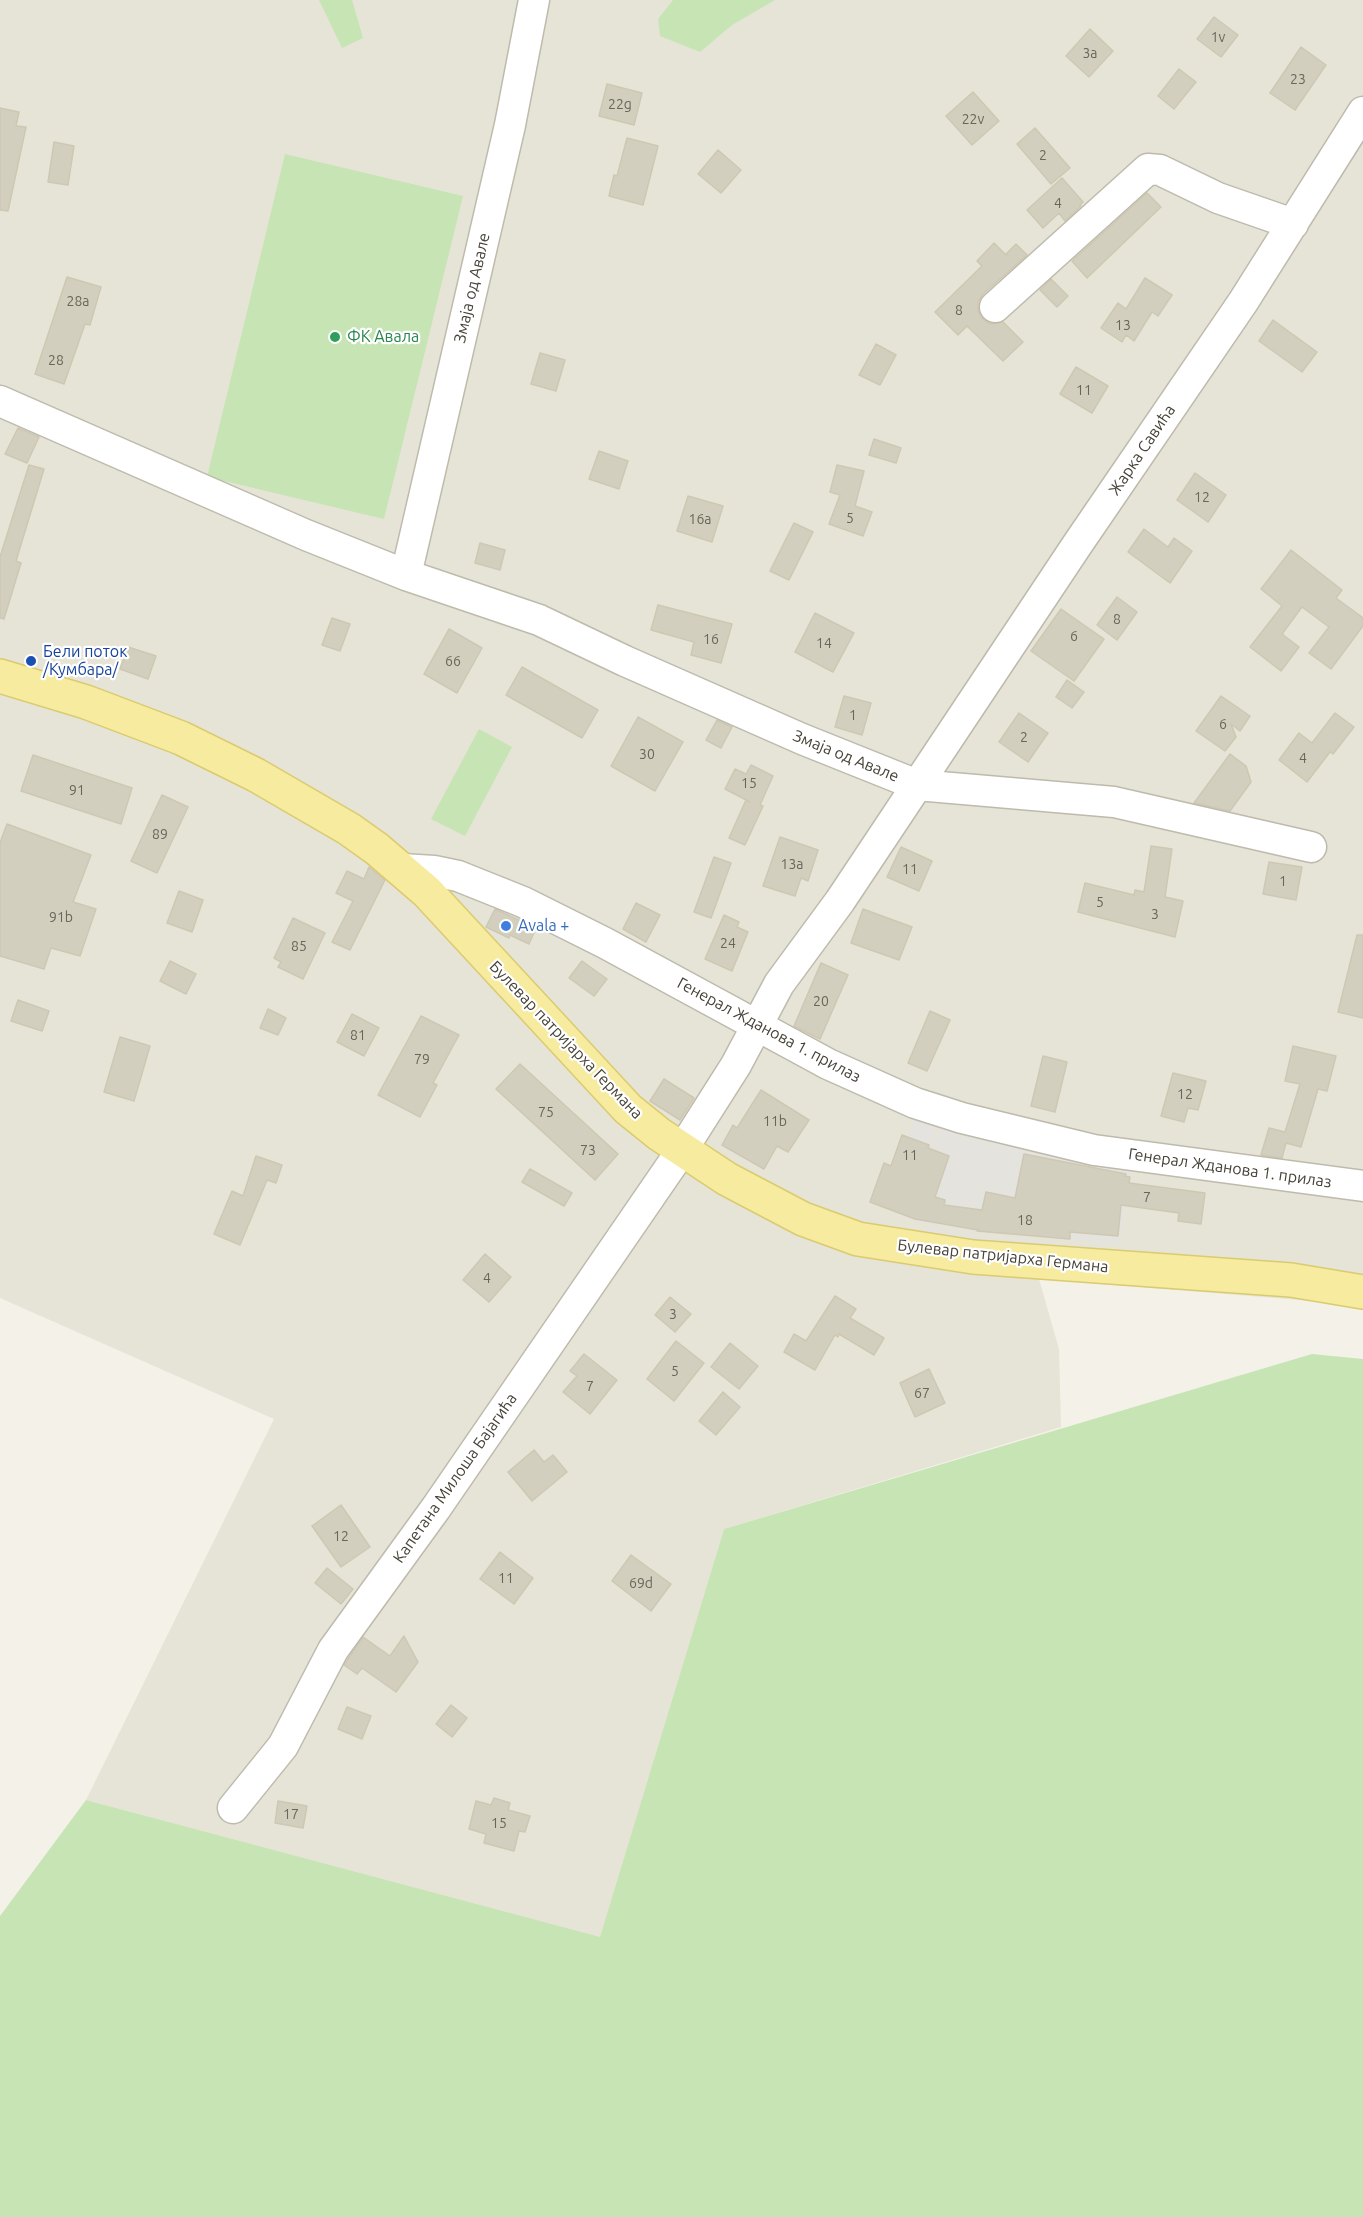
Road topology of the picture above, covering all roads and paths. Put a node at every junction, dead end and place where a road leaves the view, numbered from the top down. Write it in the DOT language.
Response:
graph roads {
  1 [pos="534,0"];
  2 [pos="1363,112"];
  3 [pos="1293,224"];
  4 [pos="996,307"];
  5 [pos="0,401"];
  6 [pos="406,575"];
  7 [pos="0,676"];
  8 [pos="917,785"];
  9 [pos="1311,847"];
  10 [pos="402,869"];
  11 [pos="757,1026"];
  12 [pos="682,1150"];
  13 [pos="1363,1186"];
  14 [pos="1363,1292"];
  15 [pos="233,1808"];
  1 -- 6 [label="street, Змаја од Авале"];
  2 -- 3 [label="street, Жарка Савића"];
  3 -- 4 [label="street"];
  3 -- 8 [label="street, Жарка Савића"];
  5 -- 6 [label="street, Змаја од Авале"];
  6 -- 8 [label="street, Змаја од Авале"];
  7 -- 10 [label="main road, Булевар патријарха Германа"];
  8 -- 9 [label="street, Змаја од Авале"];
  8 -- 11 [label="street, Жарка Савића"];
  10 -- 11 [label="street, Генерал Жданова 1. прилаз"];
  10 -- 12 [label="main road, Булевар патријарха Германа"];
  11 -- 12 [label="street, Капетана Милоша Бајагића"];
  11 -- 13 [label="street, Генерал Жданова 1. прилаз"];
  12 -- 14 [label="main road, Булевар патријарха Германа"];
  12 -- 15 [label="street, Капетана Милоша Бајагића"];
}
